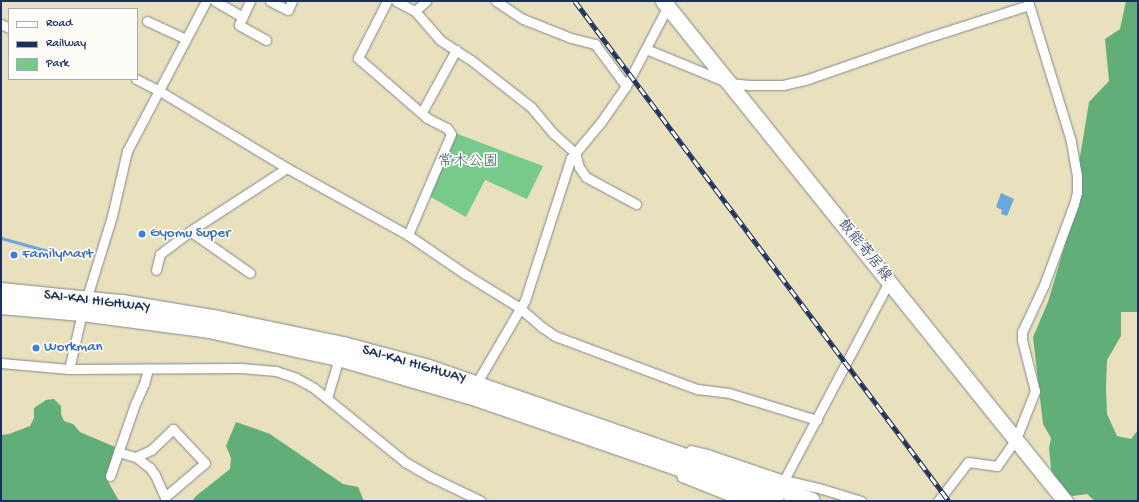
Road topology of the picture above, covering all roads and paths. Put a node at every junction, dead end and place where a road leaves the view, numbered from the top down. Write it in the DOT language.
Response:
graph roads {
  1 [pos="206,1"];
  2 [pos="215,1"];
  3 [pos="250,1"];
  4 [pos="270,1"];
  5 [pos="292,1"];
  6 [pos="386,1"];
  7 [pos="396,1"];
  8 [pos="426,1"];
  9 [pos="496,1"];
  10 [pos="667,3"];
  11 [pos="1029,3"];
  12 [pos="415,11"];
  13 [pos="243,17"];
  14 [pos="147,21"];
  15 [pos="186,39"];
  16 [pos="266,40"];
  17 [pos="646,49"];
  18 [pos="456,50"];
  19 [pos="138,80"];
  20 [pos="729,82"];
  21 [pos="626,86"];
  22 [pos="158,90"];
  23 [pos="422,112"];
  24 [pos="575,153"];
  25 [pos="286,168"];
  26 [pos="636,204"];
  27 [pos="190,231"];
  28 [pos="408,235"];
  29 [pos="156,270"];
  30 [pos="250,273"];
  31 [pos="889,282"];
  32 [pos="1,292"];
  33 [pos="1,306"];
  34 [pos="84,306"];
  35 [pos="520,308"];
  36 [pos="339,358"];
  37 [pos="1,363"];
  38 [pos="69,369"];
  39 [pos="148,369"];
  40 [pos="476,384"];
  41 [pos="327,398"];
  42 [pos="817,420"];
  43 [pos="1016,439"];
  44 [pos="118,452"];
  45 [pos="136,457"];
  46 [pos="682,461"];
  47 [pos="110,476"];
  48 [pos="784,480"];
  49 [pos="481,501"];
  50 [pos="742,501"];
  51 [pos="775,501"];
  52 [pos="812,501"];
  53 [pos="861,501"];
  54 [pos="938,501"];
  55 [pos="1065,501"];
  1 -- 15 [label="street"];
  2 -- 13 [label="street"];
  3 -- 13 [label="street"];
  4 -- 5 [label="street"];
  6 -- 23 [label="street"];
  7 -- 12 [label="street"];
  8 -- 12 [label="street"];
  9 -- 21 [label="street"];
  10 -- 17 [label="street"];
  10 -- 20 [label="main road, 飯能寄居線"];
  11 -- 20 [label="street"];
  11 -- 43 [label="street"];
  12 -- 18 [label="street"];
  13 -- 16 [label="street"];
  14 -- 15 [label="street"];
  15 -- 22 [label="street"];
  17 -- 20 [label="street"];
  17 -- 21 [label="street"];
  18 -- 23 [label="street"];
  18 -- 24 [label="street"];
  19 -- 22 [label="street"];
  20 -- 31 [label="main road, 飯能寄居線"];
  21 -- 24 [label="street"];
  22 -- 25 [label="street"];
  22 -- 34 [label="street"];
  23 -- 28 [label="street"];
  24 -- 26 [label="street"];
  24 -- 35 [label="street"];
  25 -- 27 [label="street"];
  25 -- 28 [label="street"];
  27 -- 29 [label="street"];
  27 -- 30 [label="street"];
  28 -- 35 [label="street"];
  31 -- 42 [label="street"];
  31 -- 43 [label="main road, 飯能寄居線"];
  32 -- 34 [label="highway, SAI-KAI HIGHWAY"];
  33 -- 34 [label="highway, SAI-KAI HIGHWAY"];
  34 -- 36 [label="highway, SAI-KAI HIGHWAY"];
  34 -- 38 [label="street"];
  34 -- 40 [label="highway, SAI-KAI HIGHWAY"];
  35 -- 40 [label="street"];
  35 -- 42 [label="street"];
  36 -- 41 [label="street"];
  36 -- 46 [label="highway, SAI-KAI HIGHWAY"];
  37 -- 38 [label="street"];
  38 -- 39 [label="street"];
  39 -- 41 [label="street"];
  39 -- 44 [label="street"];
  40 -- 46 [label="highway, SAI-KAI HIGHWAY"];
  41 -- 49 [label="street"];
  42 -- 48 [label="street"];
  43 -- 54 [label="street"];
  43 -- 55 [label="main road, 飯能寄居線"];
  44 -- 45 [label="street"];
  44 -- 47 [label="street"];
  45 -- 45 [label="street"];
  46 -- 48 [label="street"];
  46 -- 50 [label="street"];
  46 -- 51 [label="highway, SAI-KAI HIGHWAY"];
  46 -- 52 [label="highway, SAI-KAI HIGHWAY"];
  48 -- 53 [label="street"];
}
